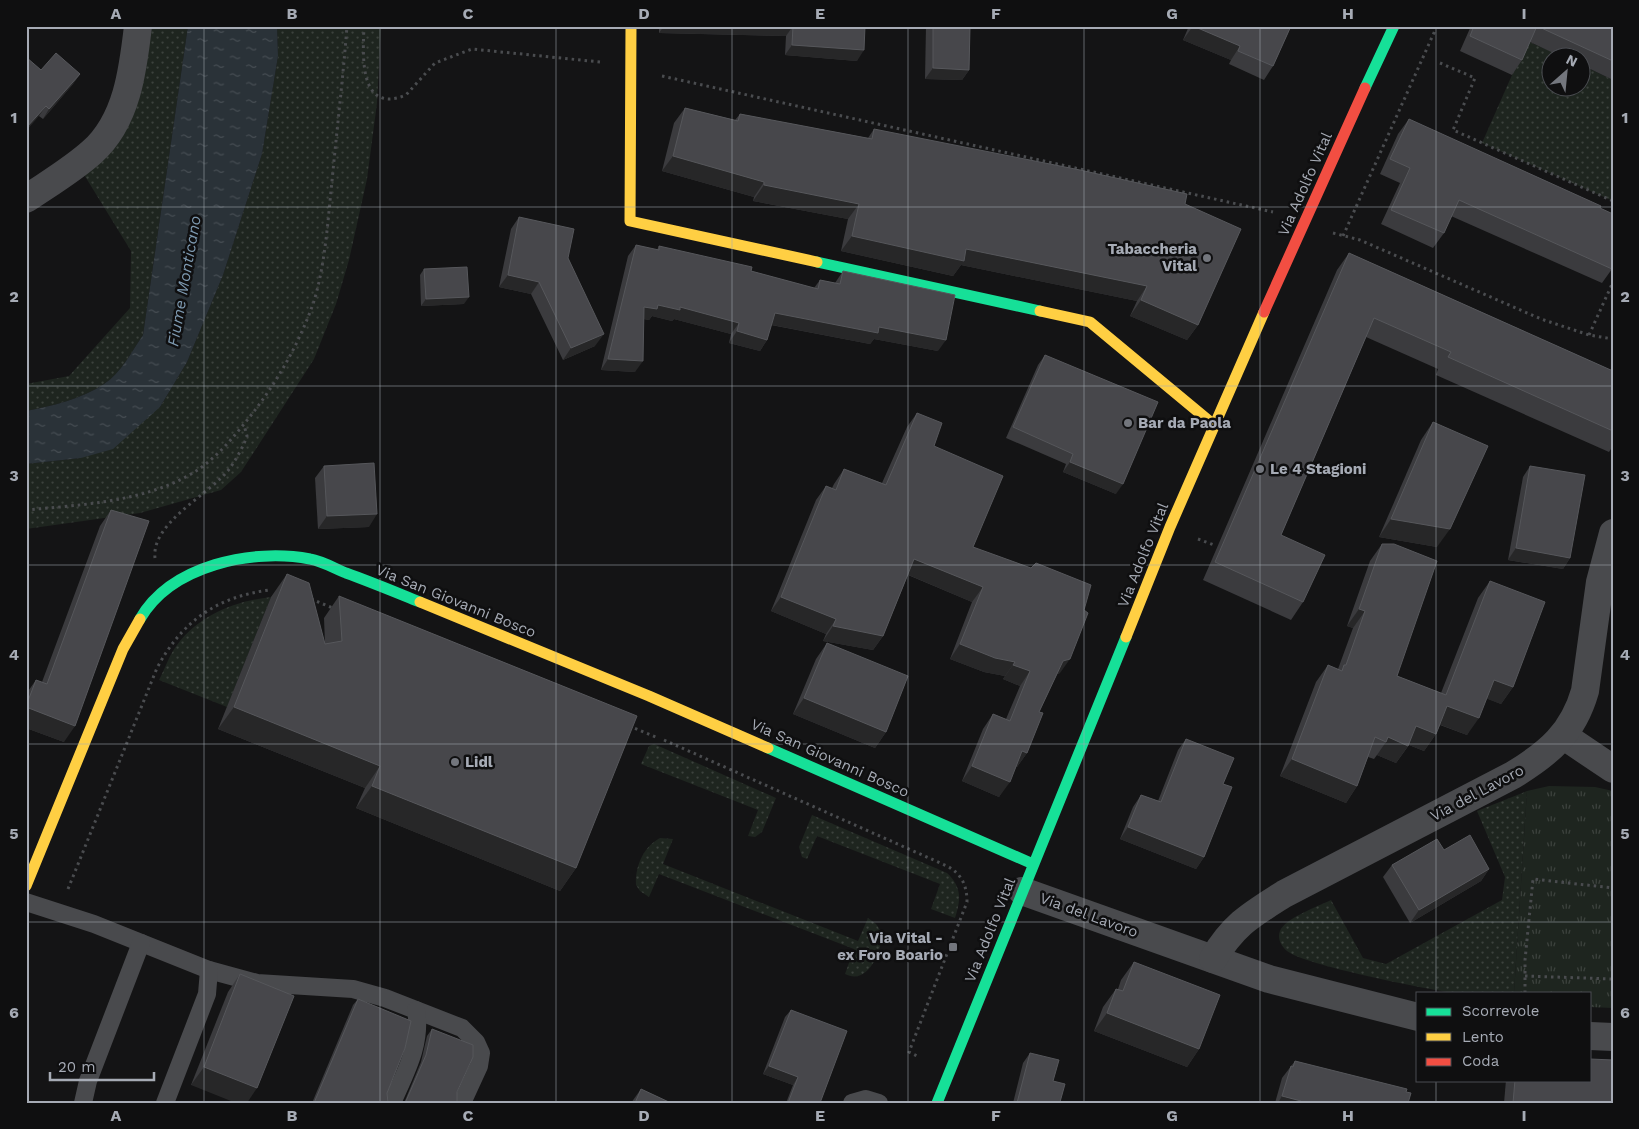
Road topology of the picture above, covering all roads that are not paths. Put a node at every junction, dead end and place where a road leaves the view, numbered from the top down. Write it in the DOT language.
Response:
graph roads {
  1 [pos="138,26"];
  2 [pos="631,26"];
  3 [pos="1394,26"];
  4 [pos="26,199"];
  5 [pos="1214,425"];
  6 [pos="1613,533"];
  7 [pos="1564,736"];
  8 [pos="1613,769"];
  9 [pos="1033,864"];
  10 [pos="26,886"];
  11 [pos="1022,891"];
  12 [pos="26,902"];
  13 [pos="141,943"];
  14 [pos="1213,959"];
  15 [pos="209,970"];
  16 [pos="416,1010"];
  17 [pos="1416,1016"];
  18 [pos="1592,1036"];
  19 [pos="1613,1037"];
  20 [pos="83,1103"];
  21 [pos="165,1103"];
  22 [pos="392,1103"];
  23 [pos="462,1103"];
  24 [pos="852,1103"];
  25 [pos="879,1103"];
  26 [pos="937,1103"];
  1 -- 4 [label="street"];
  2 -- 5 [label="street"];
  3 -- 5 [label="street, Via Adolfo Vital"];
  5 -- 9 [label="street, Via Adolfo Vital"];
  6 -- 7 [label="street, Via del Lavoro"];
  7 -- 8 [label="street"];
  7 -- 14 [label="street, Via del Lavoro"];
  9 -- 10 [label="street, Via San Giovanni Bosco"];
  9 -- 11 [label="street, Via Adolfo Vital"];
  11 -- 14 [label="street, Via del Lavoro"];
  11 -- 26 [label="street, Via Adolfo Vital"];
  12 -- 13 [label="lane"];
  13 -- 15 [label="lane"];
  13 -- 20 [label="lane"];
  14 -- 17 [label="street, Via del Lavoro"];
  15 -- 16 [label="lane"];
  15 -- 21 [label="lane"];
  16 -- 22 [label="lane"];
  16 -- 23 [label="lane"];
  18 -- 19 [label="street"];
  24 -- 25 [label="lane"];
}
